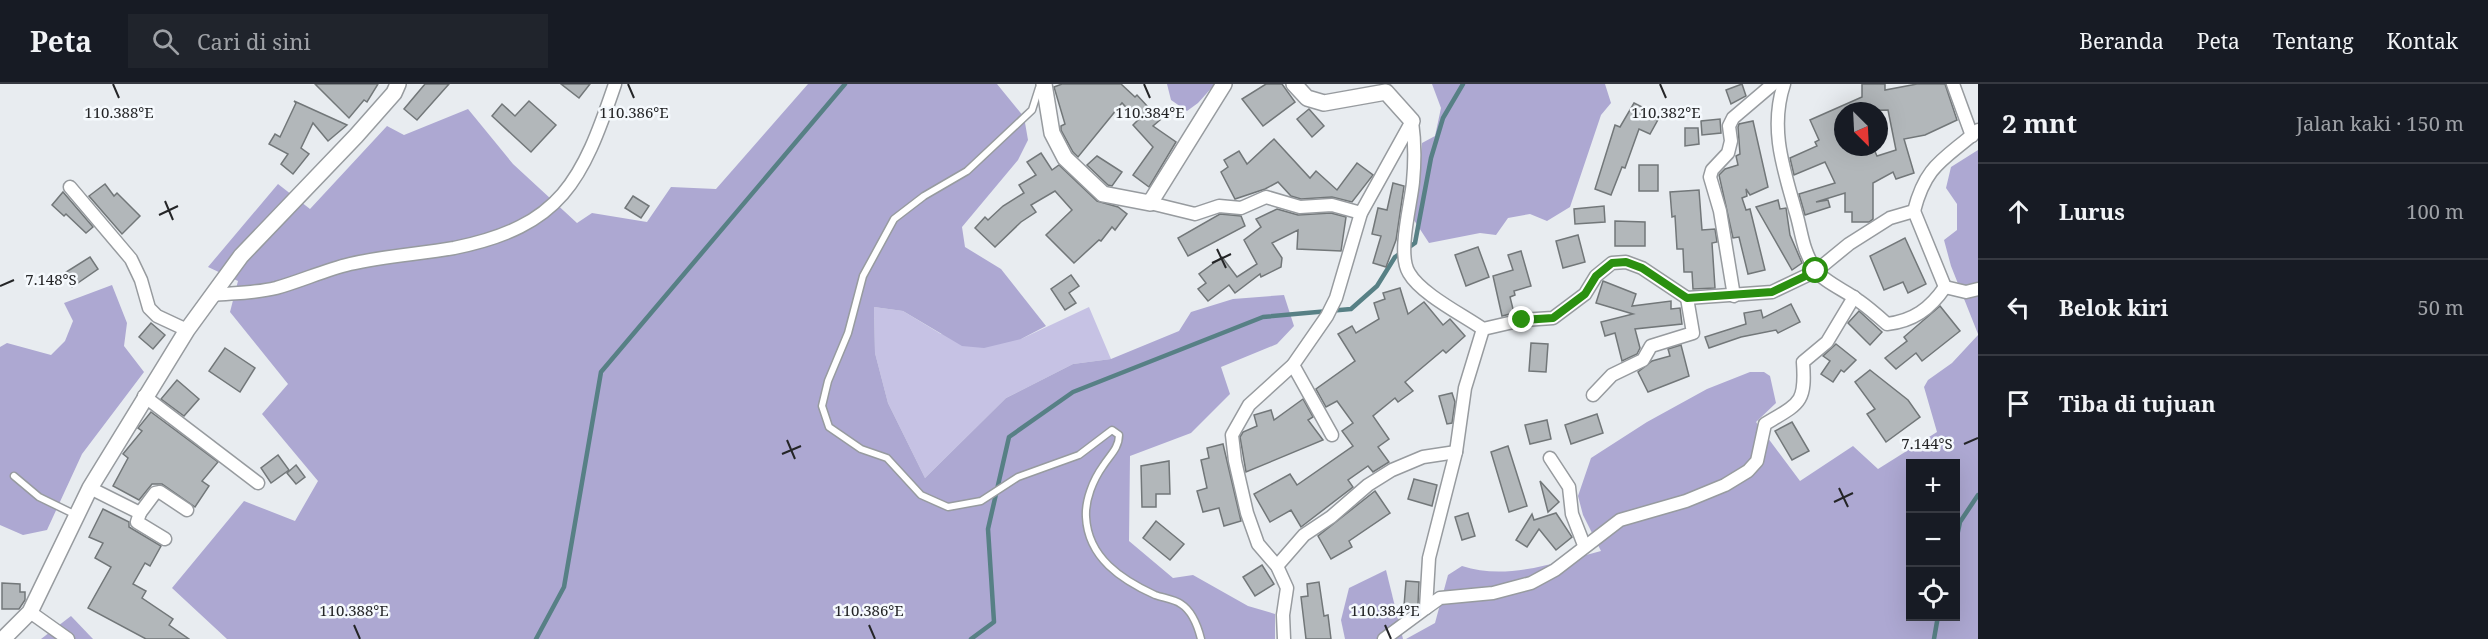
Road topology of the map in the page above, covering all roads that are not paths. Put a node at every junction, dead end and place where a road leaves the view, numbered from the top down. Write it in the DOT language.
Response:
graph roads {
  1 [pos="398,84"];
  2 [pos="615,84"];
  3 [pos="1039,84"];
  4 [pos="1044,84"];
  5 [pos="1224,84"];
  6 [pos="1294,84"];
  7 [pos="1773,84"];
  8 [pos="1784,84"];
  9 [pos="1953,84"];
  10 [pos="1412,121"];
  11 [pos="1975,133"];
  12 [pos="70,187"];
  13 [pos="1150,203"];
  14 [pos="1914,210"];
  15 [pos="1361,213"];
  16 [pos="1816,271"];
  17 [pos="1945,287"];
  18 [pos="1978,289"];
  19 [pos="213,295"];
  20 [pos="1734,296"];
  21 [pos="1854,297"];
  22 [pos="1687,298"];
  23 [pos="1483,329"];
  24 [pos="187,330"];
  25 [pos="1293,365"];
  26 [pos="1593,395"];
  27 [pos="144,396"];
  28 [pos="1332,435"];
  29 [pos="1456,452"];
  30 [pos="1550,458"];
  31 [pos="14,476"];
  32 [pos="258,483"];
  33 [pos="90,488"];
  34 [pos="187,510"];
  35 [pos="73,513"];
  36 [pos="140,513"];
  37 [pos="165,539"];
  38 [pos="1584,545"];
  39 [pos="1277,567"];
  40 [pos="1426,608"];
  41 [pos="30,612"];
  42 [pos="3,635"];
  43 [pos="68,639"];
  44 [pos="1201,639"];
  45 [pos="1284,639"];
  46 [pos="1384,639"];
  1 -- 19 [label="street"];
  2 -- 19 [label="street"];
  3 -- 44 [label="lane"];
  4 -- 13 [label="street"];
  5 -- 13 [label="street"];
  6 -- 10 [label="street"];
  7 -- 20 [label="street"];
  8 -- 16 [label="street"];
  9 -- 11 [label="street"];
  10 -- 15 [label="street"];
  10 -- 23 [label="street"];
  11 -- 14 [label="street"];
  12 -- 24 [label="street"];
  13 -- 15 [label="street"];
  14 -- 16 [label="street"];
  14 -- 17 [label="street"];
  15 -- 25 [label="street"];
  16 -- 20 [label="street"];
  16 -- 21 [label="street"];
  17 -- 18 [label="street"];
  17 -- 21 [label="street"];
  19 -- 24 [label="street"];
  20 -- 22 [label="street"];
  21 -- 38 [label="street"];
  22 -- 23 [label="street"];
  22 -- 26 [label="street"];
  23 -- 29 [label="street"];
  24 -- 27 [label="street"];
  25 -- 28 [label="street"];
  25 -- 39 [label="street"];
  27 -- 32 [label="street"];
  27 -- 33 [label="street"];
  29 -- 39 [label="street"];
  29 -- 40 [label="street"];
  30 -- 38 [label="street"];
  31 -- 35 [label="lane"];
  33 -- 35 [label="street"];
  33 -- 36 [label="street"];
  34 -- 36 [label="street"];
  35 -- 41 [label="street"];
  36 -- 37 [label="street"];
  38 -- 40 [label="street"];
  39 -- 45 [label="street"];
  40 -- 46 [label="street"];
  41 -- 42 [label="street"];
  41 -- 43 [label="street"];
}
